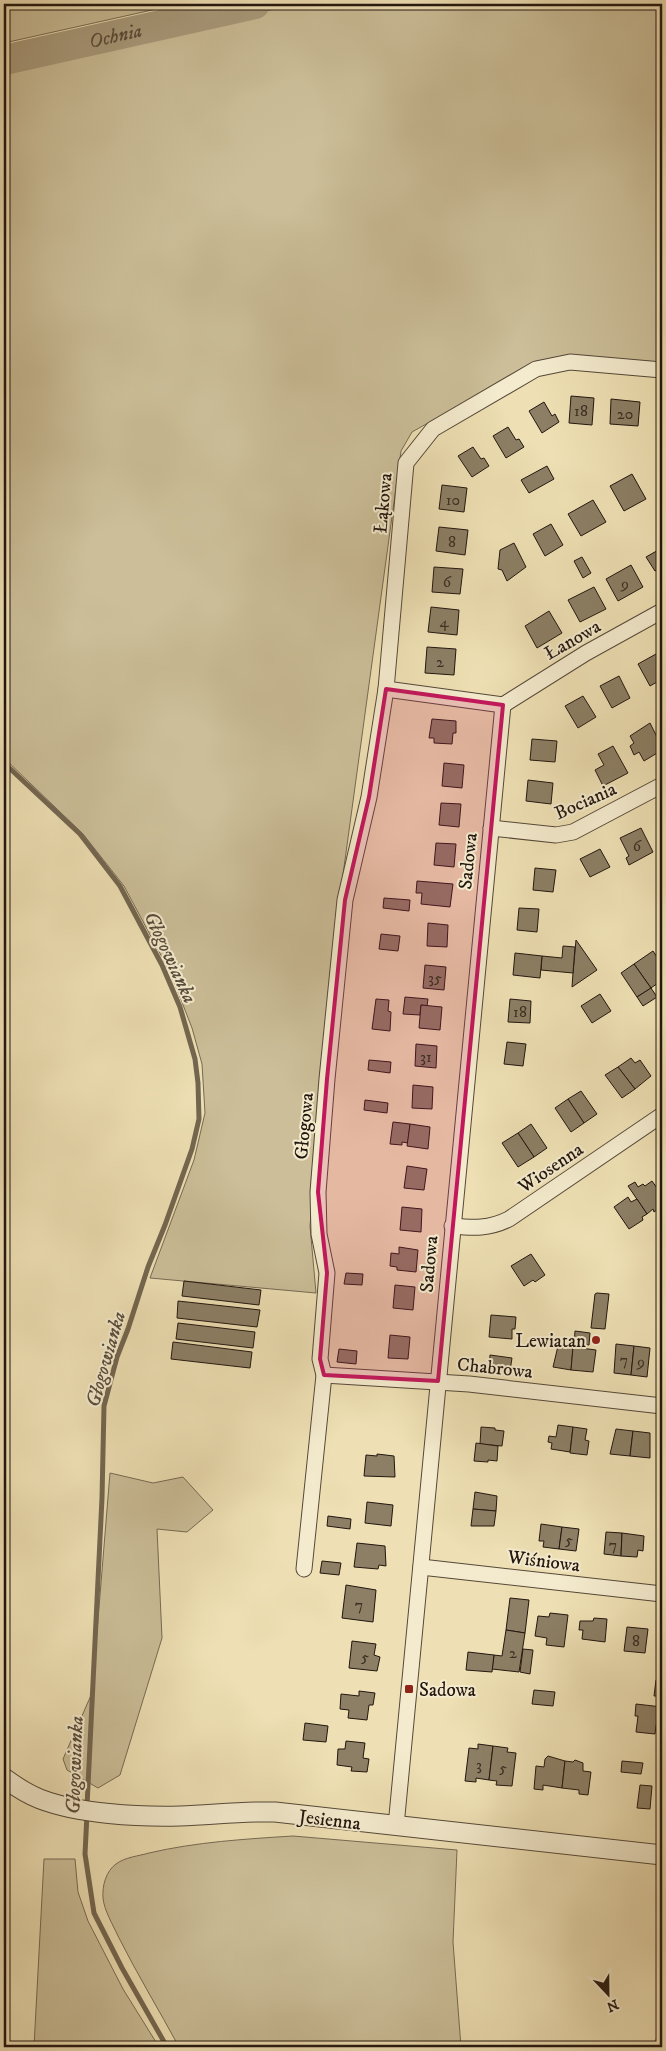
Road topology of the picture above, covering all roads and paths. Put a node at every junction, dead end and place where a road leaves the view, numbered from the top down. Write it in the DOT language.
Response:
graph roads {
  1 [pos="662,370"];
  2 [pos="662,611"];
  3 [pos="386,689"];
  4 [pos="503,705"];
  5 [pos="662,785"];
  6 [pos="491,828"];
  7 [pos="662,1115"];
  8 [pos="452,1226"];
  9 [pos="324,1375"];
  10 [pos="438,1381"];
  11 [pos="662,1406"];
  12 [pos="421,1567"];
  13 [pos="304,1569"];
  14 [pos="662,1594"];
  15 [pos="4,1778"];
  16 [pos="396,1826"];
  17 [pos="662,1854"];
  1 -- 3 [label="street, Łąkowa"];
  2 -- 4 [label="street, Łanowa"];
  3 -- 4 [label="street"];
  3 -- 9 [label="street, Głogowa"];
  4 -- 6 [label="street, Sadowa"];
  5 -- 6 [label="street, Bociania"];
  6 -- 8 [label="street, Sadowa"];
  7 -- 8 [label="street, Wiosenna"];
  8 -- 10 [label="street, Sadowa"];
  9 -- 10 [label="street, Chabrowa"];
  9 -- 13 [label="street, Głogowa"];
  10 -- 11 [label="street, Chabrowa"];
  10 -- 12 [label="street, Sadowa"];
  12 -- 14 [label="street, Wiśniowa"];
  12 -- 16 [label="street, Sadowa"];
  15 -- 16 [label="street, Jesienna"];
  16 -- 17 [label="street, Jesienna"];
}
